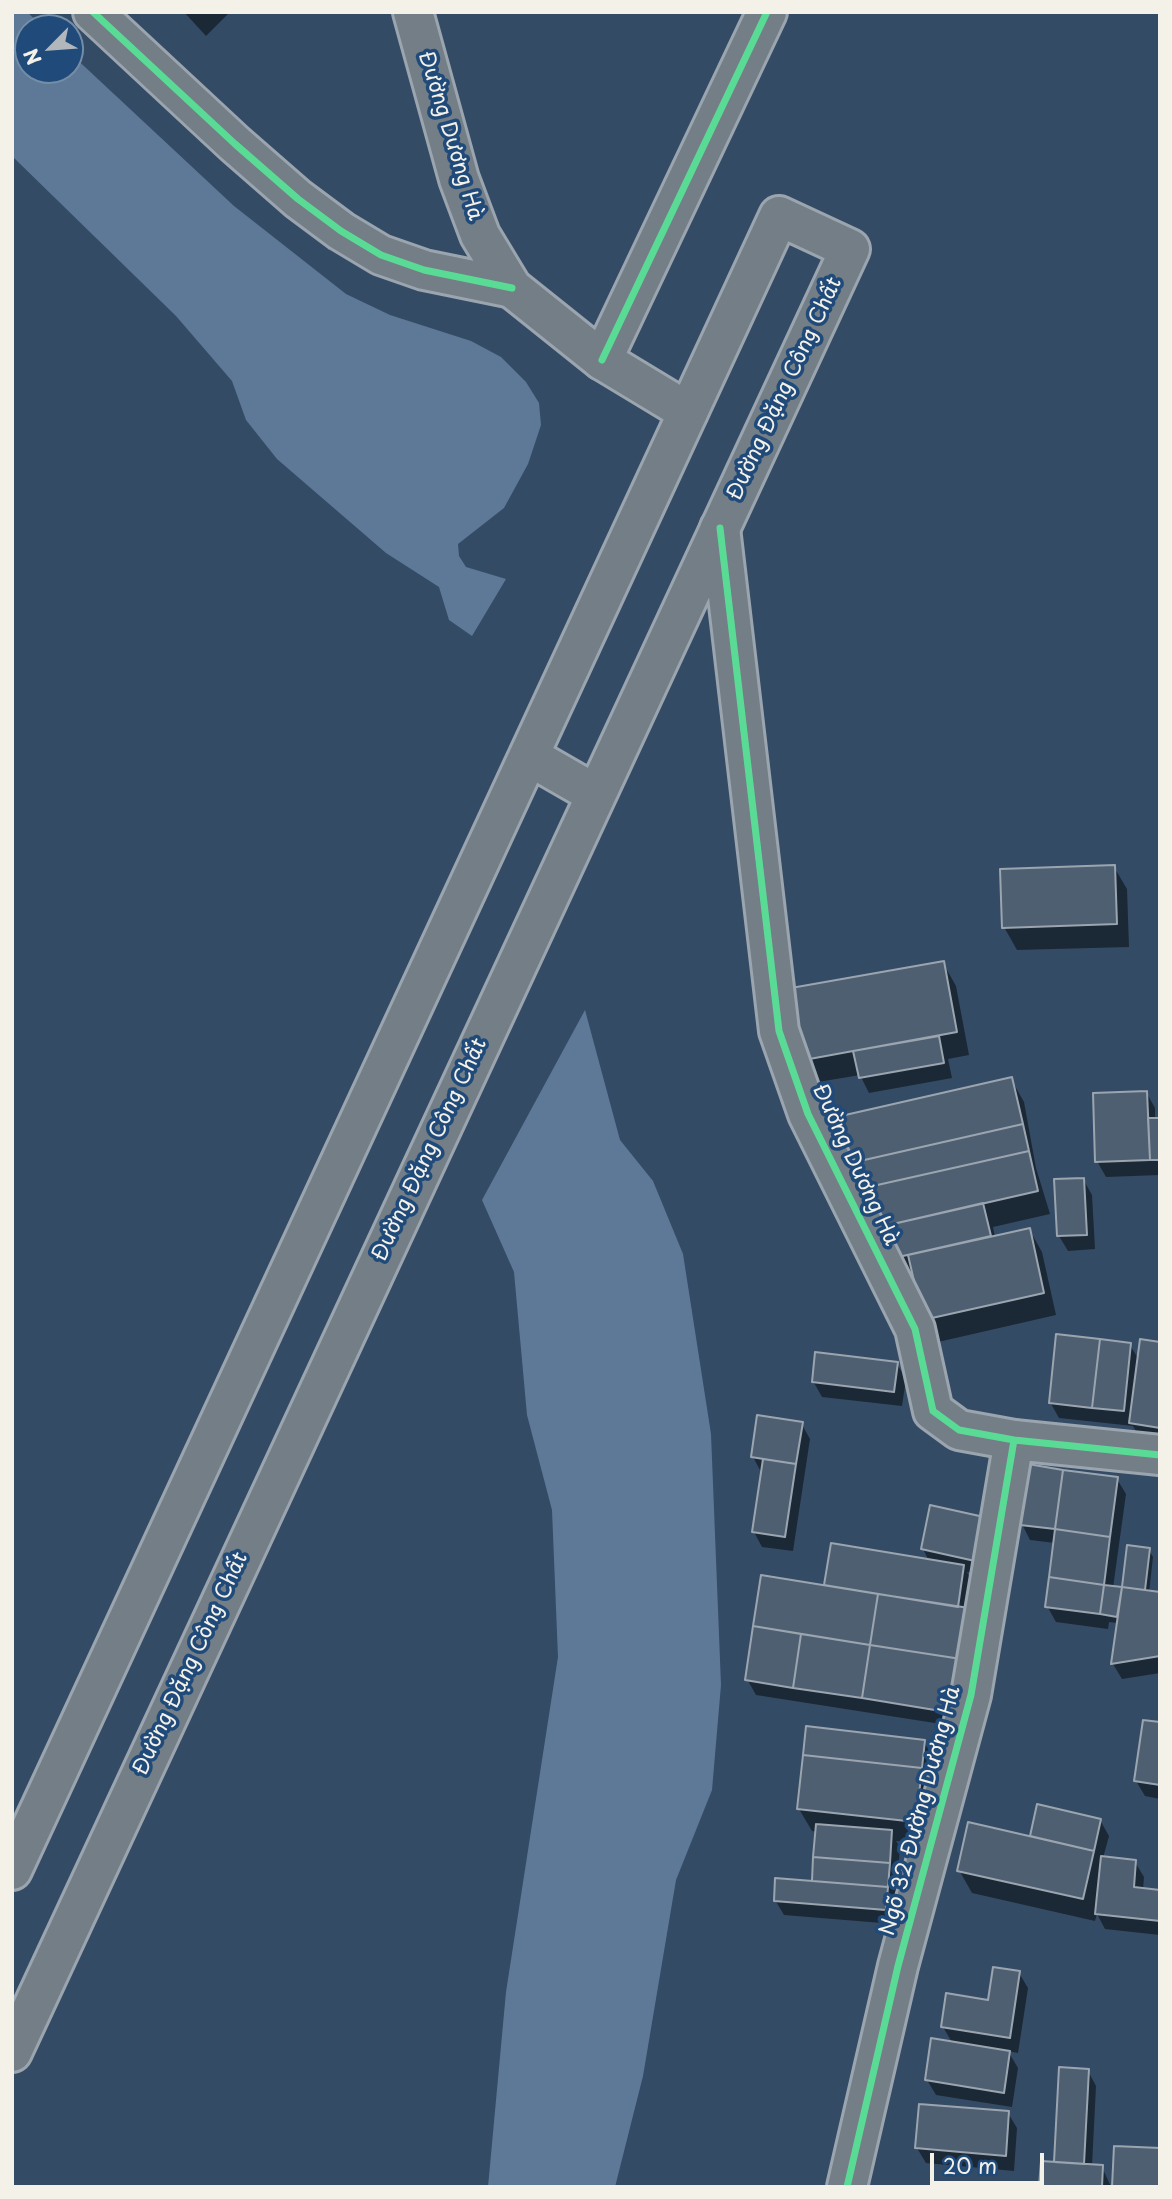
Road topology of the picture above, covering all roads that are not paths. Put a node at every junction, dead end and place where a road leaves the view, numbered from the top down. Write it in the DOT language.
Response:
graph roads {
  1 [pos="93,12"];
  2 [pos="413,12"];
  3 [pos="767,12"];
  4 [pos="512,288"];
  5 [pos="602,360"];
  6 [pos="688,412"];
  7 [pos="720,528"];
  8 [pos="529,756"];
  9 [pos="596,794"];
  10 [pos="1014,1440"];
  11 [pos="1160,1455"];
  12 [pos="12,1870"];
  13 [pos="12,2052"];
  14 [pos="847,2187"];
  1 -- 4 [label="main road"];
  2 -- 4 [label="main road, Đường Dương Hà"];
  3 -- 5 [label="main road"];
  4 -- 5 [label="main road, Đường Dương Hà"];
  5 -- 6 [label="main road, Đường Dương Hà"];
  6 -- 7 [label="main road, Đường Đặng Công Chất"];
  6 -- 8 [label="main road"];
  7 -- 9 [label="main road, Đường Đặng Công Chất"];
  7 -- 10 [label="main road, Đường Dương Hà"];
  8 -- 9 [label="main road"];
  8 -- 12 [label="main road"];
  9 -- 13 [label="main road, Đường Đặng Công Chất"];
  10 -- 11 [label="main road, Đường Dương Hà"];
  10 -- 14 [label="main road, Ngõ 32 Đường Dương Hà"];
}
